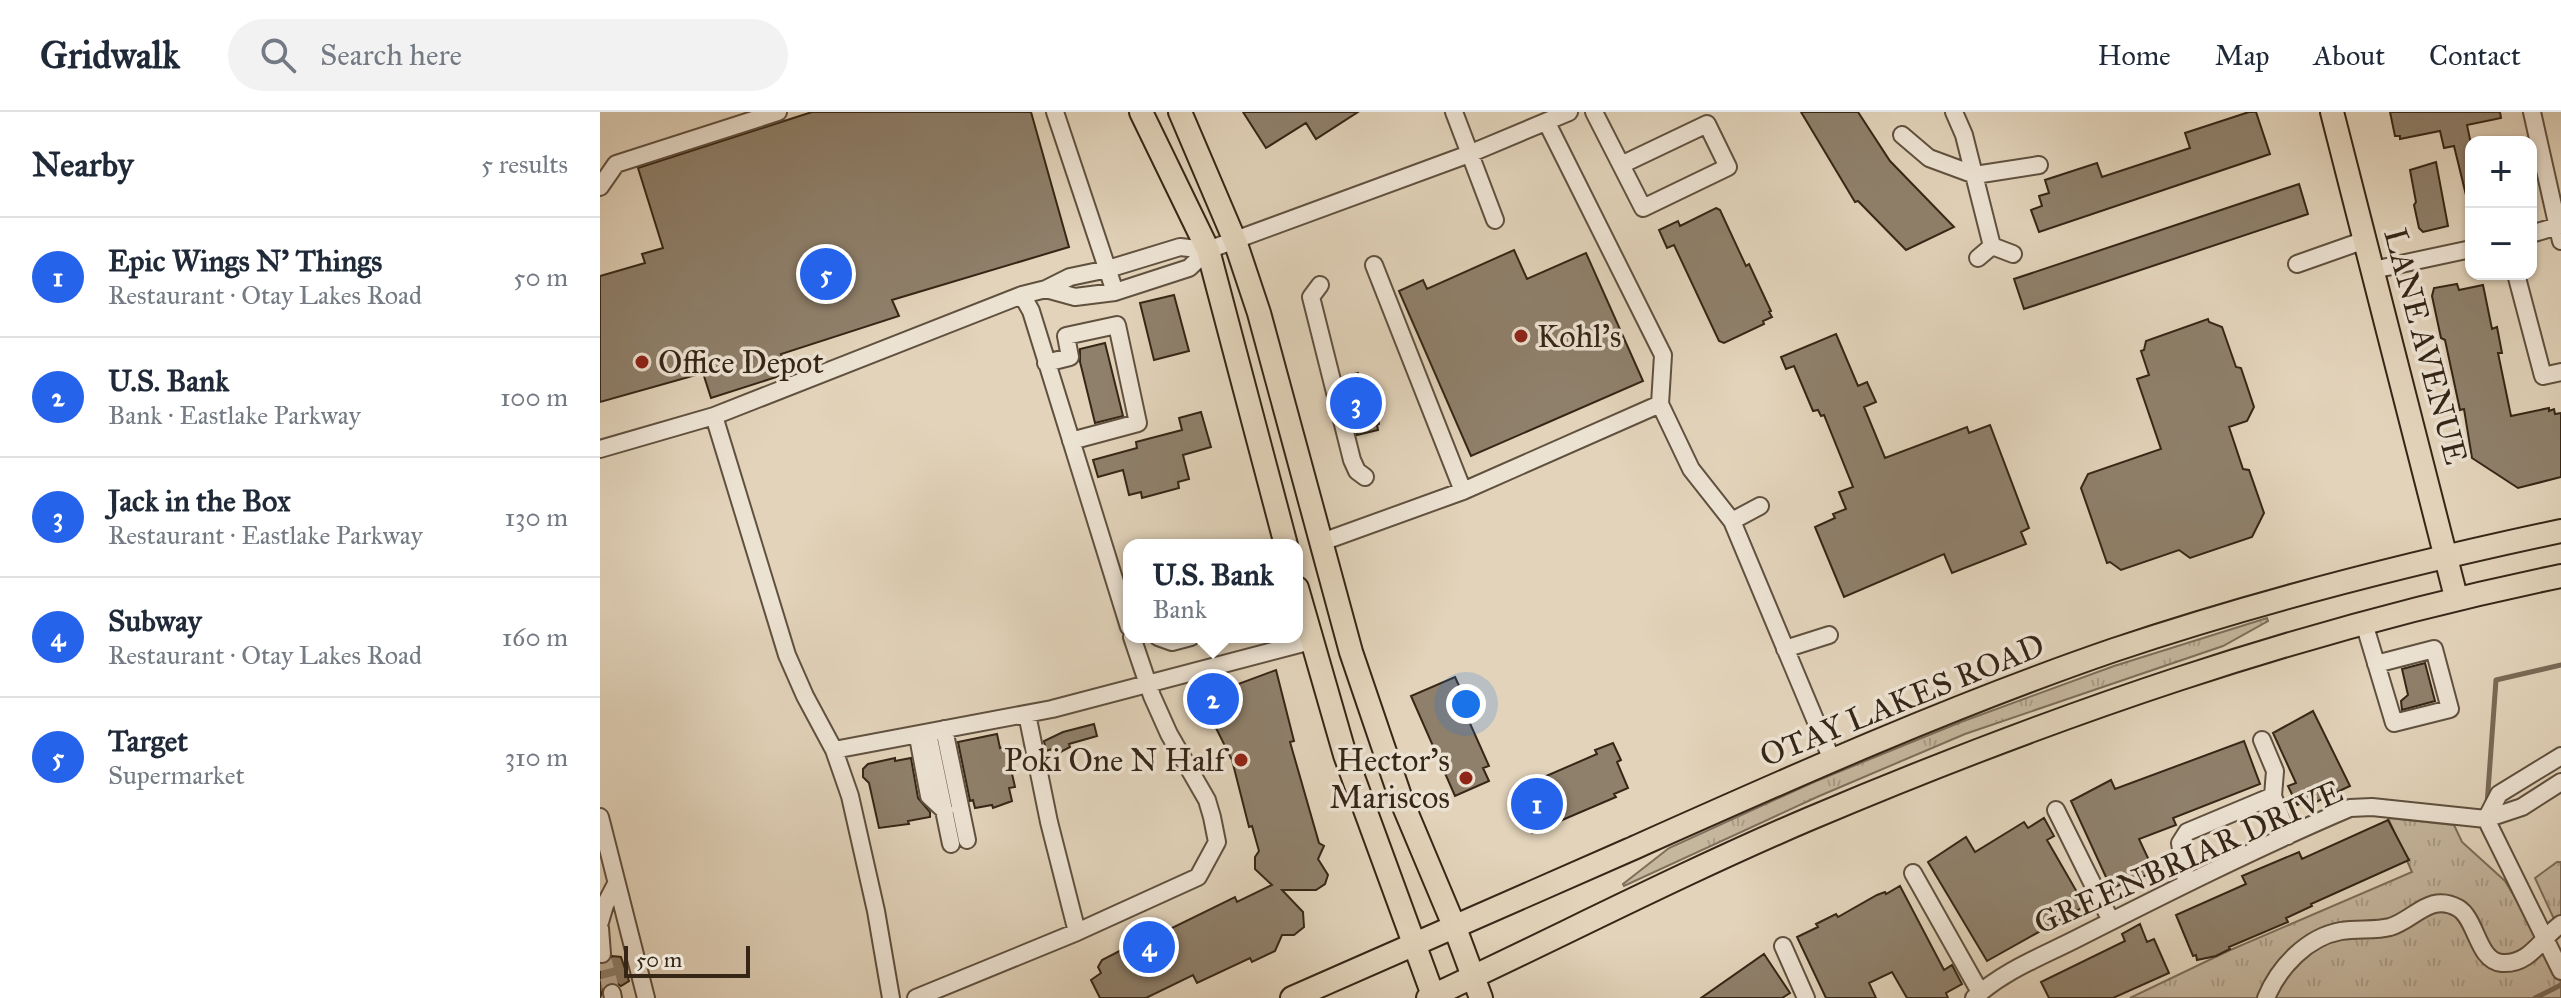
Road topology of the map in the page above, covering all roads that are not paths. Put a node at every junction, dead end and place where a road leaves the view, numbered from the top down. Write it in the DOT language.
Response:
graph roads {
  1 [pos="778,112"];
  2 [pos="1055,112"];
  3 [pos="1141,112"];
  4 [pos="1180,112"];
  5 [pos="1454,112"];
  6 [pos="1569,112"];
  7 [pos="1594,112"];
  8 [pos="1954,112"];
  9 [pos="2332,112"];
  10 [pos="2532,112"];
  11 [pos="1547,123"];
  12 [pos="1902,135"];
  13 [pos="1469,154"];
  14 [pos="1621,165"];
  15 [pos="2039,165"];
  16 [pos="1975,175"];
  17 [pos="600,187"];
  18 [pos="1495,220"];
  19 [pos="2560,231"];
  20 [pos="2537,233"];
  21 [pos="2365,240"];
  22 [pos="1235,241"];
  23 [pos="1992,246"];
  24 [pos="1208,250"];
  25 [pos="2465,250"];
  26 [pos="2013,254"];
  27 [pos="1978,258"];
  28 [pos="2297,264"];
  29 [pos="1374,265"];
  30 [pos="1108,269"];
  31 [pos="2373,270"];
  32 [pos="2518,280"];
  33 [pos="1320,285"];
  34 [pos="1046,289"];
  35 [pos="1115,292"];
  36 [pos="1022,295"];
  37 [pos="1046,363"];
  38 [pos="2561,372"];
  39 [pos="1660,404"];
  40 [pos="714,416"];
  41 [pos="1071,441"];
  42 [pos="600,449"];
  43 [pos="1365,477"];
  44 [pos="1463,491"];
  45 [pos="1760,506"];
  46 [pos="1732,521"];
  47 [pos="2561,531"];
  48 [pos="1284,539"];
  49 [pos="1322,542"];
  50 [pos="2447,555"];
  51 [pos="2561,576"];
  52 [pos="2456,597"];
  53 [pos="1123,608"];
  54 [pos="1303,611"];
  55 [pos="2364,623"];
  56 [pos="1829,635"];
  57 [pos="1311,641"];
  58 [pos="1134,643"];
  59 [pos="1785,649"];
  60 [pos="2376,664"];
  61 [pos="1148,686"];
  62 [pos="1027,714"];
  63 [pos="930,732"];
  64 [pos="2262,740"];
  65 [pos="834,750"];
  66 [pos="2561,756"];
  67 [pos="1832,760"];
  68 [pos="2561,782"];
  69 [pos="2273,796"];
  70 [pos="2056,810"];
  71 [pos="600,817"];
  72 [pos="2486,819"];
  73 [pos="2288,836"];
  74 [pos="1913,873"];
  75 [pos="2186,881"];
  76 [pos="616,884"];
  77 [pos="2110,919"];
  78 [pos="2561,924"];
  79 [pos="600,925"];
  80 [pos="1455,928"];
  81 [pos="1077,932"];
  82 [pos="2544,936"];
  83 [pos="1413,944"];
  84 [pos="1783,946"];
  85 [pos="602,954"];
  86 [pos="2561,971"];
  87 [pos="1473,975"];
  88 [pos="1977,995"];
  89 [pos="1432,997"];
  90 [pos="646,998"];
  91 [pos="891,998"];
  92 [pos="916,998"];
  93 [pos="1292,998"];
  94 [pos="1481,998"];
  95 [pos="1806,998"];
  96 [pos="2266,998"];
  1 -- 17 [label="street"];
  2 -- 30 [label="street"];
  3 -- 24 [label="main road"];
  4 -- 22 [label="main road"];
  5 -- 13 [label="street"];
  6 -- 11 [label="street"];
  7 -- 14 [label="street"];
  8 -- 16 [label="street"];
  9 -- 21 [label="main road, LANE AVENUE"];
  10 -- 19 [label="street"];
  11 -- 13 [label="street"];
  11 -- 39 [label="street"];
  12 -- 16 [label="street"];
  13 -- 18 [label="street"];
  13 -- 22 [label="street"];
  14 -- 14 [label="street"];
  15 -- 16 [label="street"];
  16 -- 23 [label="street"];
  19 -- 20 [label="street"];
  21 -- 28 [label="street"];
  21 -- 31 [label="main road, LANE AVENUE"];
  22 -- 24 [label="street"];
  22 -- 49 [label="main road"];
  23 -- 26 [label="street"];
  23 -- 27 [label="street"];
  24 -- 30 [label="street"];
  24 -- 35 [label="street"];
  24 -- 48 [label="main road"];
  25 -- 31 [label="street"];
  29 -- 44 [label="street"];
  30 -- 34 [label="street"];
  30 -- 35 [label="street"];
  31 -- 50 [label="main road, LANE AVENUE"];
  32 -- 38 [label="street"];
  33 -- 43 [label="street"];
  34 -- 35 [label="street"];
  34 -- 36 [label="street"];
  36 -- 37 [label="street"];
  36 -- 40 [label="street"];
  37 -- 41 [label="street"];
  37 -- 41 [label="street"];
  39 -- 44 [label="street"];
  39 -- 46 [label="street"];
  40 -- 42 [label="street"];
  40 -- 65 [label="street"];
  41 -- 53 [label="street"];
  44 -- 49 [label="street"];
  45 -- 46 [label="street"];
  46 -- 59 [label="street"];
  47 -- 50 [label="main road, OTAY LAKES ROAD"];
  49 -- 80 [label="main road"];
  50 -- 52 [label="main road, LANE AVENUE"];
  50 -- 67 [label="main road, OTAY LAKES ROAD"];
  51 -- 52 [label="main road"];
  52 -- 55 [label="main road"];
  54 -- 57 [label="main road"];
  55 -- 60 [label="street"];
  55 -- 87 [label="main road"];
  56 -- 59 [label="street"];
  57 -- 61 [label="street"];
  57 -- 83 [label="main road"];
  58 -- 61 [label="street"];
  59 -- 67 [label="street"];
  60 -- 60 [label="street"];
  61 -- 62 [label="street"];
  61 -- 81 [label="street"];
  62 -- 63 [label="street"];
  62 -- 81 [label="street"];
  63 -- 63 [label="street"];
  63 -- 65 [label="street"];
  64 -- 69 [label="street"];
  65 -- 91 [label="street"];
  66 -- 72 [label="street"];
  67 -- 80 [label="main road, OTAY LAKES ROAD"];
  68 -- 72 [label="street"];
  69 -- 73 [label="street"];
  69 -- 75 [label="street"];
  70 -- 77 [label="street"];
  71 -- 76 [label="street"];
  72 -- 73 [label="street, GREENBRIAR DRIVE"];
  72 -- 82 [label="street"];
  73 -- 75 [label="street, GREENBRIAR DRIVE"];
  74 -- 88 [label="street"];
  75 -- 77 [label="street, GREENBRIAR DRIVE"];
  76 -- 79 [label="street"];
  76 -- 90 [label="street"];
  77 -- 88 [label="street, GREENBRIAR DRIVE"];
  78 -- 82 [label="street"];
  79 -- 85 [label="street"];
  80 -- 83 [label="main road, OTAY LAKES ROAD"];
  80 -- 87 [label="main road"];
  81 -- 92 [label="street"];
  82 -- 86 [label="street"];
  82 -- 96 [label="street"];
  83 -- 89 [label="main road"];
  83 -- 93 [label="main road, OTAY LAKES ROAD"];
  84 -- 95 [label="street"];
  87 -- 89 [label="main road"];
  87 -- 94 [label="main road"];
}
